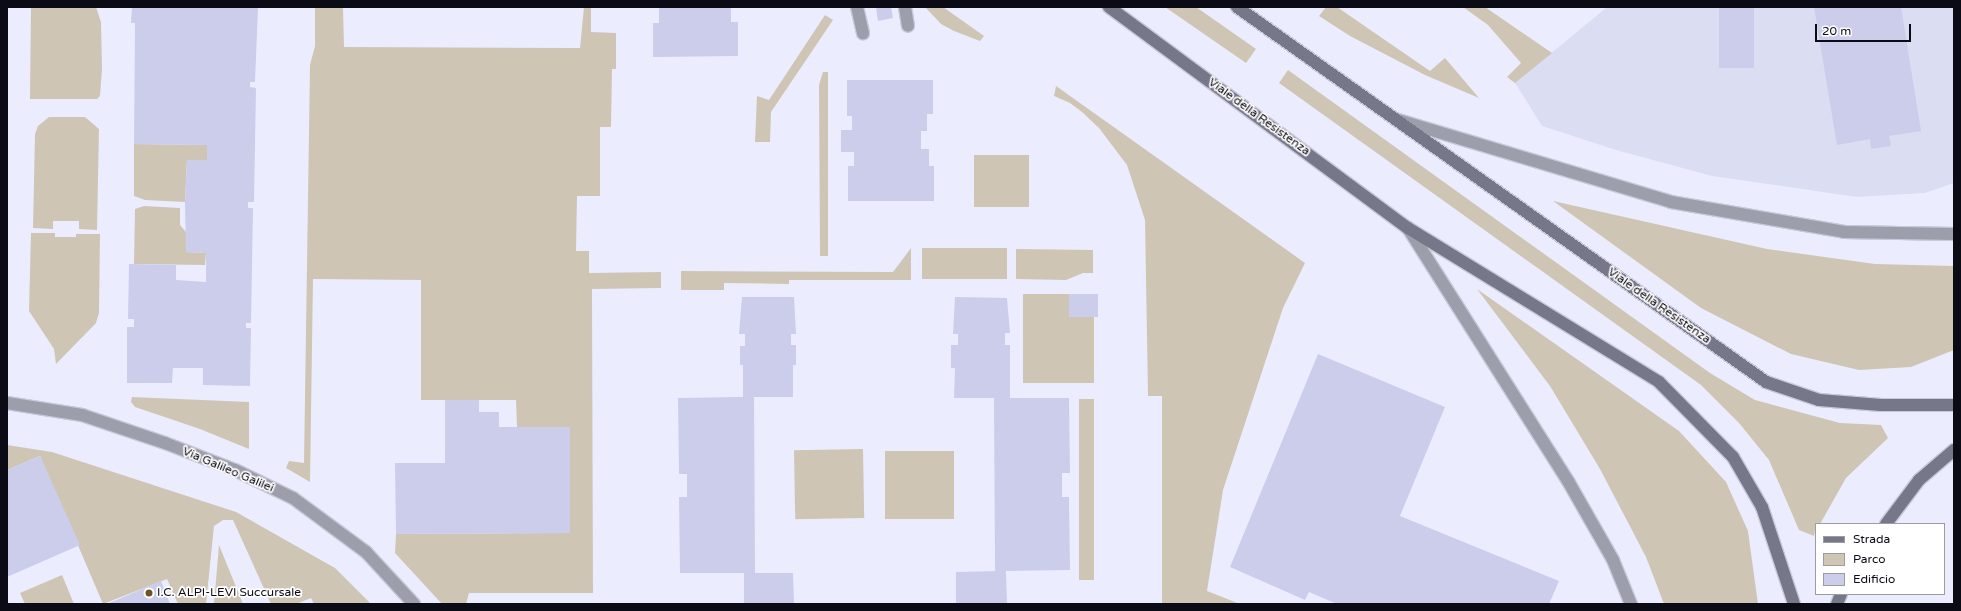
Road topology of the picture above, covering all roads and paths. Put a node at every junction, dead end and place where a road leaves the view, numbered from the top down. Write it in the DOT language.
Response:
graph roads {
  1 [pos="857,7"];
  2 [pos="905,7"];
  3 [pos="1109,7"];
  4 [pos="1237,7"];
  5 [pos="908,26"];
  6 [pos="863,33"];
  7 [pos="1397,119"];
  8 [pos="1408,228"];
  9 [pos="1954,234"];
  10 [pos="7,403"];
  11 [pos="1954,406"];
  12 [pos="1954,450"];
  13 [pos="1887,523"];
  14 [pos="1840,595"];
  15 [pos="414,604"];
  16 [pos="1631,604"];
  17 [pos="1794,604"];
  18 [pos="1836,604"];
  1 -- 6 [label="street"];
  2 -- 5 [label="street"];
  3 -- 8 [label="street, Viale della Resistenza"];
  4 -- 7 [label="street, Viale della Resistenza"];
  7 -- 9 [label="street, Viale della Resistenza"];
  7 -- 11 [label="street, Viale della Resistenza"];
  8 -- 16 [label="street, Viale della Resistenza"];
  8 -- 17 [label="street, Viale della Resistenza"];
  10 -- 15 [label="street, Via Galileo Galilei"];
  12 -- 13 [label="street"];
  14 -- 18 [label="street"];
}
